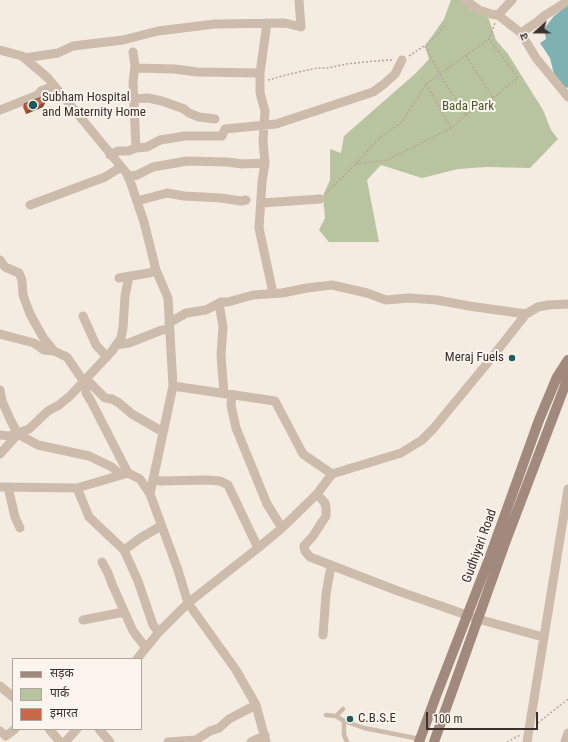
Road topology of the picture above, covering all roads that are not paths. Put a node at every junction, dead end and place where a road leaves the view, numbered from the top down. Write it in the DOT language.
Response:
graph roads {
  1 [pos="299,0"];
  2 [pos="465,0"];
  3 [pos="512,0"];
  4 [pos="568,1"];
  5 [pos="498,14"];
  6 [pos="267,24"];
  7 [pos="521,33"];
  8 [pos="0,50"];
  9 [pos="133,52"];
  10 [pos="24,58"];
  11 [pos="402,60"];
  12 [pos="135,68"];
  13 [pos="260,73"];
  14 [pos="54,86"];
  15 [pos="568,97"];
  16 [pos="134,99"];
  17 [pos="0,110"];
  18 [pos="214,119"];
  19 [pos="264,125"];
  20 [pos="136,148"];
  21 [pos="110,155"];
  22 [pos="265,163"];
  23 [pos="121,167"];
  24 [pos="128,177"];
  25 [pos="320,199"];
  26 [pos="246,200"];
  27 [pos="136,201"];
  28 [pos="262,203"];
  29 [pos="30,205"];
  30 [pos="0,260"];
  31 [pos="156,270"];
  32 [pos="129,276"];
  33 [pos="119,278"];
  34 [pos="273,293"];
  35 [pos="219,303"];
  36 [pos="568,304"];
  37 [pos="526,314"];
  38 [pos="83,316"];
  39 [pos="170,326"];
  40 [pos="0,334"];
  41 [pos="116,345"];
  42 [pos="54,351"];
  43 [pos="107,357"];
  44 [pos="568,360"];
  45 [pos="568,374"];
  46 [pos="85,380"];
  47 [pos="173,386"];
  48 [pos="0,390"];
  49 [pos="228,395"];
  50 [pos="163,432"];
  51 [pos="18,434"];
  52 [pos="0,435"];
  53 [pos="0,454"];
  54 [pos="124,474"];
  55 [pos="332,474"];
  56 [pos="153,478"];
  57 [pos="4,487"];
  58 [pos="77,488"];
  59 [pos="568,489"];
  60 [pos="150,494"];
  61 [pos="317,494"];
  62 [pos="161,526"];
  63 [pos="20,528"];
  64 [pos="282,528"];
  65 [pos="258,548"];
  66 [pos="124,550"];
  67 [pos="102,562"];
  68 [pos="331,566"];
  69 [pos="188,603"];
  70 [pos="124,612"];
  71 [pos="467,616"];
  72 [pos="83,620"];
  73 [pos="478,620"];
  74 [pos="159,632"];
  75 [pos="323,635"];
  76 [pos="544,637"];
  77 [pos="146,648"];
  78 [pos="138,658"];
  79 [pos="0,686"];
  80 [pos="12,697"];
  81 [pos="256,705"];
  82 [pos="343,709"];
  83 [pos="326,715"];
  84 [pos="336,716"];
  85 [pos="344,721"];
  86 [pos="14,730"];
  87 [pos="50,730"];
  88 [pos="76,730"];
  89 [pos="100,730"];
  90 [pos="0,731"];
  91 [pos="568,733"];
  92 [pos="265,739"];
  93 [pos="420,741"];
  94 [pos="60,742"];
  95 [pos="65,742"];
  96 [pos="110,742"];
  97 [pos="168,742"];
  98 [pos="251,742"];
  99 [pos="347,742"];
  100 [pos="434,742"];
  101 [pos="527,742"];
  102 [pos="565,742"];
  1 -- 6 [label="street"];
  2 -- 5 [label="street"];
  3 -- 5 [label="street"];
  4 -- 7 [label="street"];
  5 -- 7 [label="street"];
  6 -- 10 [label="street"];
  6 -- 13 [label="street"];
  7 -- 15 [label="street"];
  8 -- 10 [label="street"];
  9 -- 12 [label="street"];
  10 -- 14 [label="street"];
  11 -- 19 [label="street"];
  12 -- 13 [label="street"];
  12 -- 16 [label="street"];
  13 -- 19 [label="street"];
  14 -- 17 [label="street"];
  14 -- 21 [label="street"];
  16 -- 18 [label="street"];
  16 -- 20 [label="street"];
  19 -- 20 [label="street"];
  19 -- 22 [label="street"];
  20 -- 21 [label="street"];
  21 -- 23 [label="street"];
  22 -- 24 [label="street"];
  22 -- 28 [label="street"];
  23 -- 24 [label="street"];
  23 -- 29 [label="street"];
  24 -- 27 [label="street"];
  25 -- 28 [label="street"];
  26 -- 27 [label="street"];
  27 -- 31 [label="street"];
  28 -- 34 [label="street"];
  30 -- 42 [label="street"];
  31 -- 32 [label="street"];
  31 -- 39 [label="street"];
  32 -- 33 [label="street"];
  32 -- 41 [label="street"];
  34 -- 35 [label="street"];
  34 -- 37 [label="street"];
  35 -- 39 [label="street"];
  35 -- 49 [label="street"];
  36 -- 37 [label="street"];
  37 -- 55 [label="street"];
  38 -- 43 [label="street"];
  39 -- 41 [label="street"];
  39 -- 47 [label="street"];
  40 -- 42 [label="street"];
  41 -- 43 [label="street"];
  42 -- 46 [label="street"];
  43 -- 46 [label="street"];
  44 -- 71 [label="street, Gudhiyari Road"];
  45 -- 73 [label="street, Gudhiyari Road"];
  46 -- 50 [label="street"];
  46 -- 51 [label="street"];
  46 -- 54 [label="street"];
  47 -- 49 [label="street"];
  47 -- 50 [label="street"];
  48 -- 51 [label="street"];
  49 -- 55 [label="street"];
  49 -- 64 [label="street"];
  50 -- 56 [label="street"];
  51 -- 52 [label="street"];
  51 -- 53 [label="street"];
  51 -- 54 [label="street"];
  54 -- 58 [label="street"];
  54 -- 60 [label="street"];
  55 -- 61 [label="street"];
  56 -- 60 [label="street"];
  56 -- 65 [label="street"];
  57 -- 58 [label="street"];
  57 -- 63 [label="street"];
  58 -- 66 [label="street"];
  59 -- 76 [label="street"];
  60 -- 62 [label="street"];
  61 -- 64 [label="street"];
  61 -- 68 [label="street"];
  62 -- 66 [label="street"];
  62 -- 69 [label="street"];
  64 -- 65 [label="street"];
  65 -- 69 [label="street"];
  66 -- 74 [label="street"];
  67 -- 70 [label="street"];
  68 -- 71 [label="street"];
  68 -- 75 [label="street"];
  69 -- 74 [label="street"];
  69 -- 81 [label="street"];
  70 -- 72 [label="street"];
  70 -- 77 [label="street"];
  71 -- 73 [label="street"];
  71 -- 93 [label="street, Gudhiyari Road"];
  73 -- 76 [label="street"];
  73 -- 100 [label="street, Gudhiyari Road"];
  74 -- 77 [label="street"];
  76 -- 101 [label="street"];
  77 -- 78 [label="street"];
  79 -- 80 [label="street"];
  81 -- 92 [label="street"];
  81 -- 97 [label="street"];
  82 -- 84 [label="lane"];
  83 -- 84 [label="lane"];
  84 -- 85 [label="lane"];
  85 -- 93 [label="lane"];
  85 -- 99 [label="lane"];
  86 -- 90 [label="street"];
  87 -- 94 [label="street"];
  88 -- 95 [label="street"];
  89 -- 96 [label="street"];
  91 -- 102 [label="street"];
  92 -- 98 [label="street"];
}
